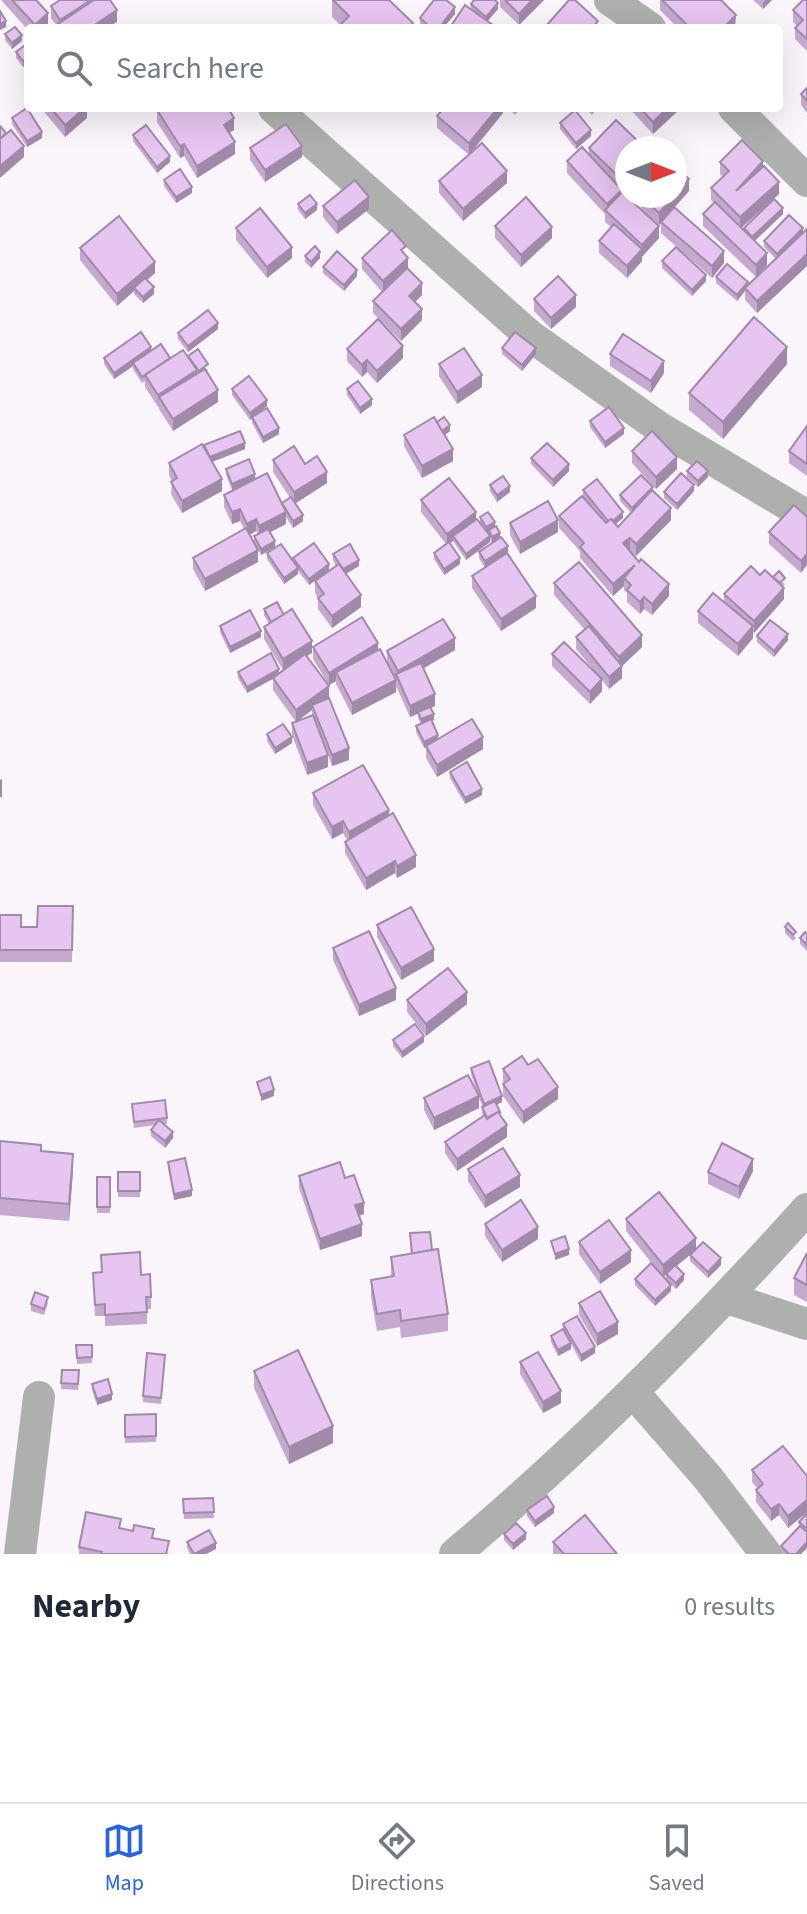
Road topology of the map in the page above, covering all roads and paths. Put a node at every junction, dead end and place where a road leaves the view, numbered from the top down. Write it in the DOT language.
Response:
graph roads {
  1 [pos="610,0"];
  2 [pos="644,24"];
  3 [pos="278,112"];
  4 [pos="738,112"];
  5 [pos="807,181"];
  6 [pos="807,516"];
  7 [pos="807,1209"];
  8 [pos="727,1298"];
  9 [pos="807,1324"];
  10 [pos="633,1392"];
  11 [pos="39,1397"];
  12 [pos="20,1554"];
  13 [pos="455,1554"];
  14 [pos="766,1554"];
  1 -- 2 [label="street"];
  3 -- 6 [label="street"];
  4 -- 5 [label="street"];
  7 -- 8 [label="street"];
  8 -- 9 [label="street"];
  8 -- 10 [label="street"];
  10 -- 13 [label="street"];
  10 -- 14 [label="street"];
  11 -- 12 [label="street"];
}
